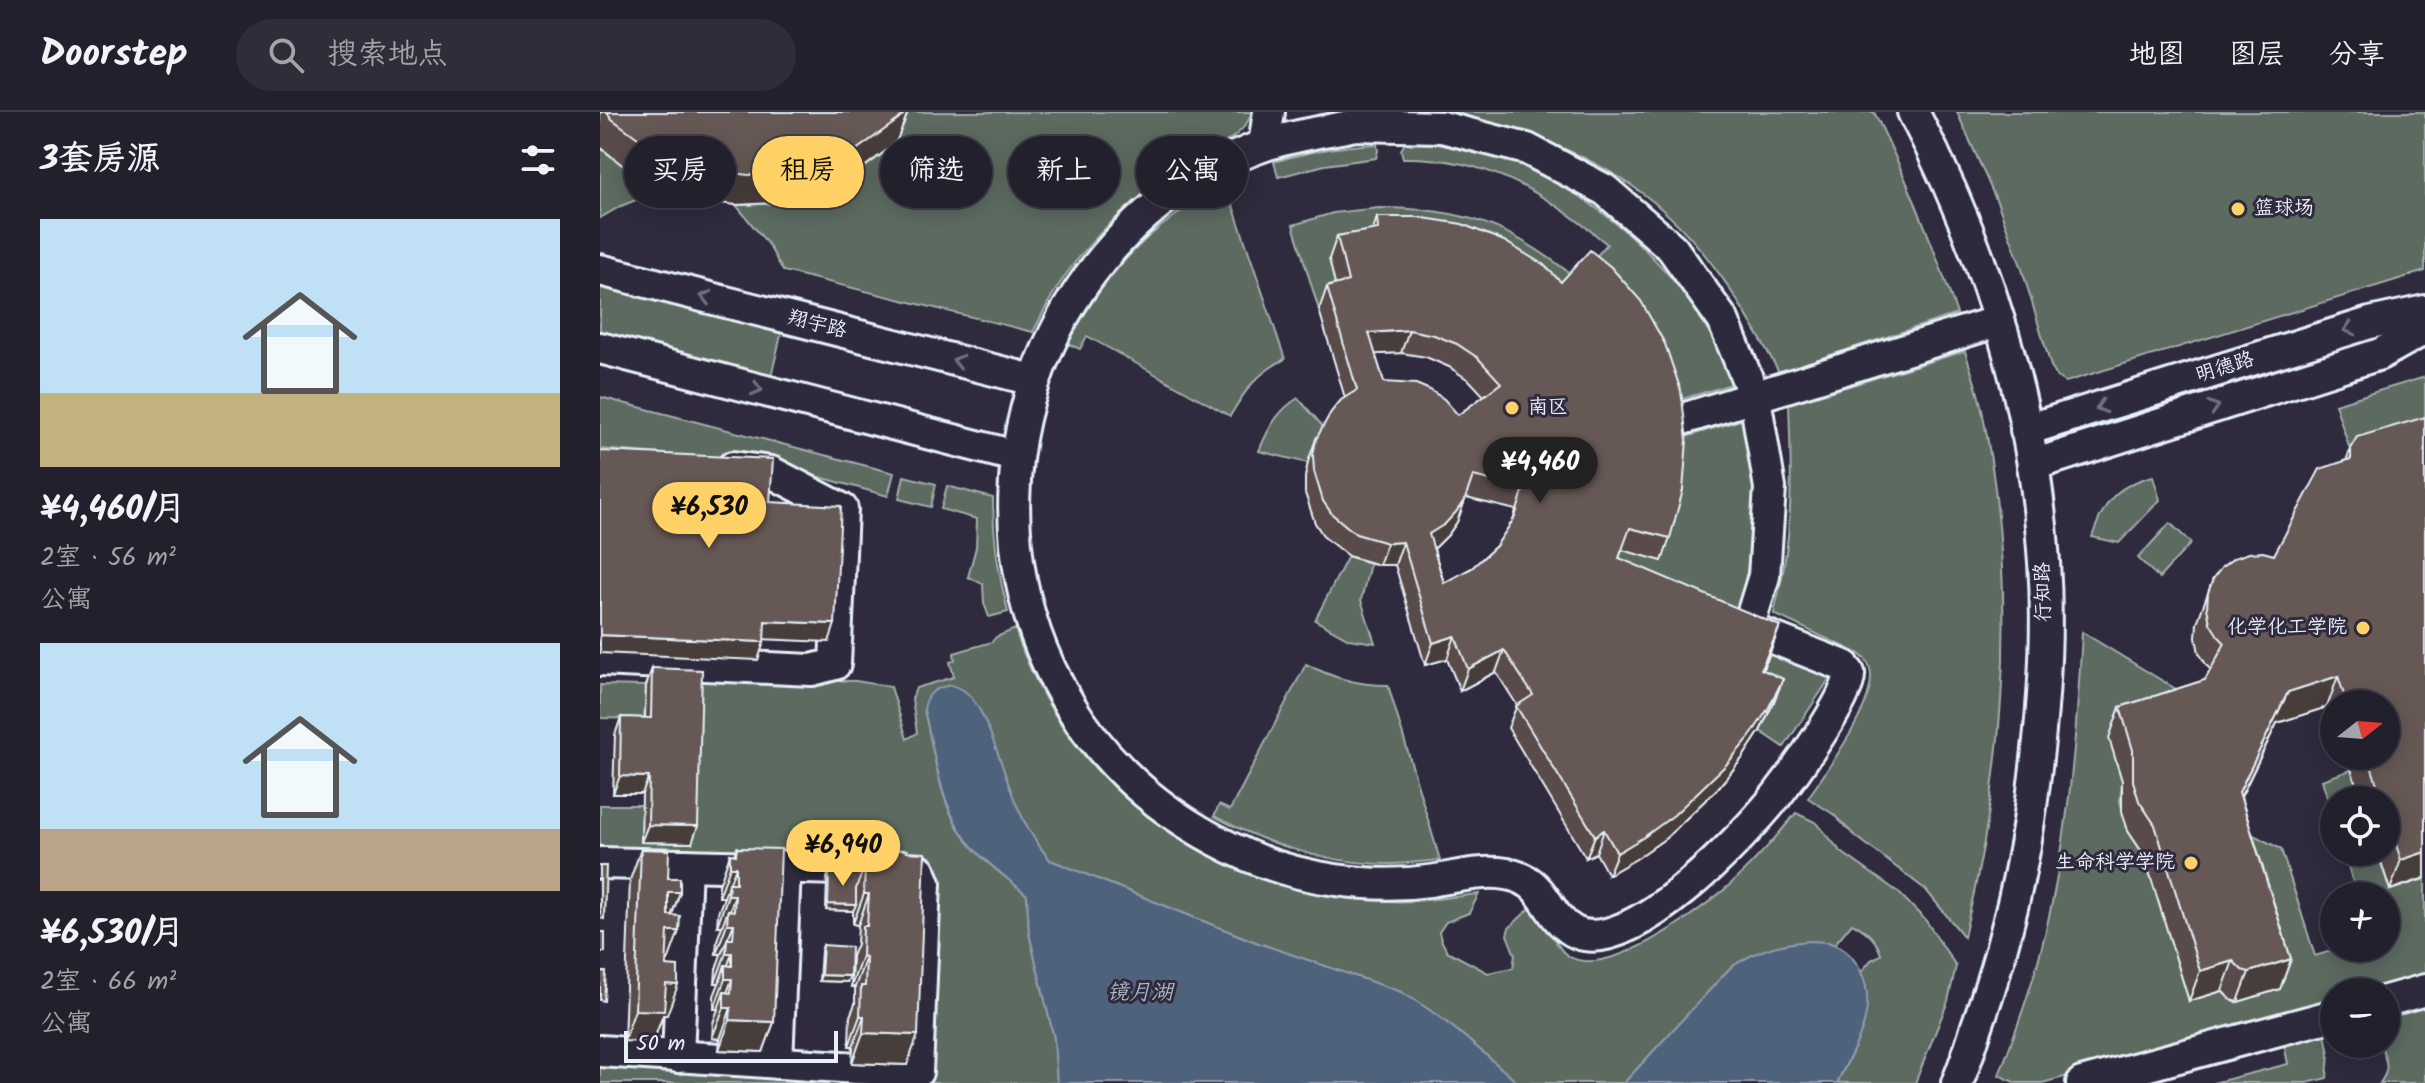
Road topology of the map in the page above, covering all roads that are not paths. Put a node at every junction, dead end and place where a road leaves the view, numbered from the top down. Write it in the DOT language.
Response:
graph roads {
  1 [pos="1269,112"];
  2 [pos="1913,112"];
  3 [pos="1264,145"];
  4 [pos="600,270"];
  5 [pos="2425,311"];
  6 [pos="1999,321"];
  7 [pos="2425,329"];
  8 [pos="600,348"];
  9 [pos="1033,380"];
  10 [pos="1755,398"];
  11 [pos="1673,422"];
  12 [pos="2026,430"];
  13 [pos="1015,456"];
  14 [pos="710,464"];
  15 [pos="2033,465"];
  16 [pos="600,660"];
  17 [pos="600,863"];
  18 [pos="686,865"];
  19 [pos="785,867"];
  20 [pos="2425,990"];
  21 [pos="2400,997"];
  22 [pos="2320,1019"];
  23 [pos="600,1051"];
  24 [pos="678,1057"];
  25 [pos="777,1063"];
  26 [pos="1963,1082"];
  27 [pos="2082,1083"];
  1 -- 3 [label="street"];
  2 -- 6 [label="street, 行知路"];
  3 -- 9 [label="street"];
  3 -- 10 [label="street"];
  9 -- 4 [label="street, 翔宇路, one-way"];
  5 -- 12 [label="street, 明德路, one-way"];
  6 -- 10 [label="street"];
  6 -- 12 [label="street, 行知路"];
  15 -- 7 [label="street, 明德路, one-way"];
  8 -- 13 [label="street, one-way"];
  9 -- 13 [label="street"];
  10 -- 11 [label="street"];
  10 -- 13 [label="street"];
  12 -- 15 [label="street, 行知路"];
  14 -- 16 [label="street"];
  15 -- 26 [label="street, 行知路"];
  17 -- 18 [label="street"];
  18 -- 19 [label="street"];
  18 -- 24 [label="street"];
  19 -- 25 [label="street"];
  19 -- 25 [label="street"];
  20 -- 21 [label="street"];
  22 -- 27 [label="street"];
  23 -- 24 [label="street"];
  24 -- 25 [label="street"];
}
